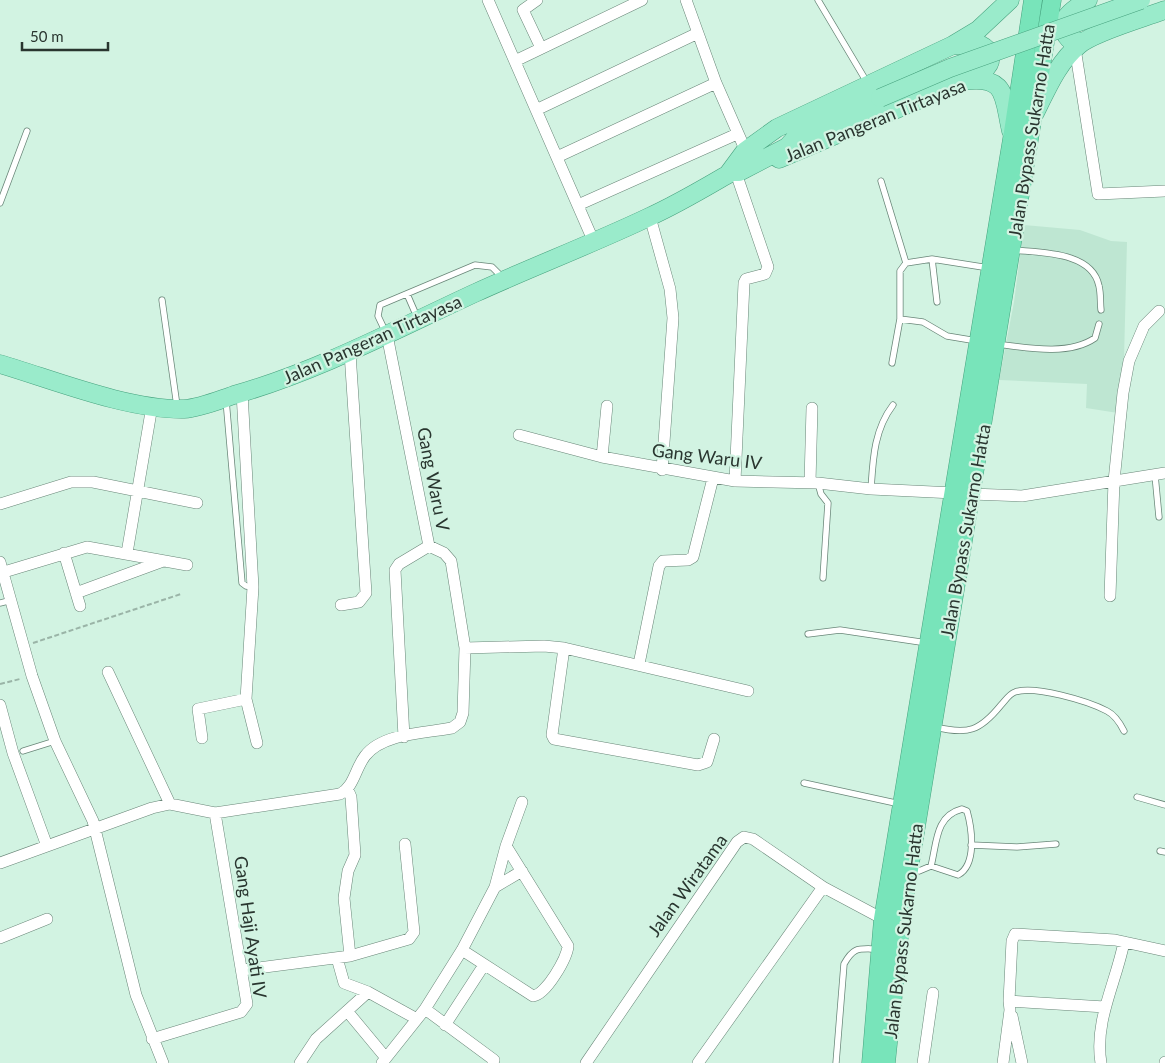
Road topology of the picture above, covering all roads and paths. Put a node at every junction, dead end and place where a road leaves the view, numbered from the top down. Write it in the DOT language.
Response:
graph roads {
  1 [pos="488,0"];
  2 [pos="537,0"];
  3 [pos="642,0"];
  4 [pos="686,0"];
  5 [pos="818,0"];
  6 [pos="1010,0"];
  7 [pos="1034,0"];
  8 [pos="1052,0"];
  9 [pos="1088,0"];
  10 [pos="1141,0"];
  11 [pos="521,5"];
  12 [pos="1165,10"];
  13 [pos="698,33"];
  14 [pos="953,45"];
  15 [pos="1079,45"];
  16 [pos="541,48"];
  17 [pos="515,61"];
  18 [pos="963,81"];
  19 [pos="716,84"];
  20 [pos="874,92"];
  21 [pos="536,110"];
  22 [pos="1034,113"];
  23 [pos="27,131"];
  24 [pos="737,134"];
  25 [pos="796,137"];
  26 [pos="1012,139"];
  27 [pos="747,154"];
  28 [pos="557,157"];
  29 [pos="731,174"];
  30 [pos="881,181"];
  31 [pos="2,189"];
  32 [pos="1165,190"];
  33 [pos="0,203"];
  34 [pos="578,205"];
  35 [pos="650,217"];
  36 [pos="593,240"];
  37 [pos="1012,250"];
  38 [pos="932,259"];
  39 [pos="906,263"];
  40 [pos="991,269"];
  41 [pos="505,279"];
  42 [pos="407,294"];
  43 [pos="162,300"];
  44 [pos="937,302"];
  45 [pos="1101,310"];
  46 [pos="1160,311"];
  47 [pos="900,319"];
  48 [pos="418,320"];
  49 [pos="1099,324"];
  50 [pos="387,335"];
  51 [pos="979,342"];
  52 [pos="997,344"];
  53 [pos="350,353"];
  54 [pos="892,363"];
  55 [pos="0,364"];
  56 [pos="233,396"];
  57 [pos="152,406"];
  58 [pos="608,406"];
  59 [pos="893,406"];
  60 [pos="178,408"];
  61 [pos="812,408"];
  62 [pos="519,436"];
  63 [pos="602,457"];
  64 [pos="662,470"];
  65 [pos="1160,474"];
  66 [pos="713,478"];
  67 [pos="735,481"];
  68 [pos="814,482"];
  69 [pos="1114,482"];
  70 [pos="871,489"];
  71 [pos="138,490"];
  72 [pos="963,494"];
  73 [pos="197,503"];
  74 [pos="0,504"];
  75 [pos="1159,517"];
  76 [pos="429,546"];
  77 [pos="64,553"];
  78 [pos="127,553"];
  79 [pos="165,560"];
  80 [pos="187,565"];
  81 [pos="2,567"];
  82 [pos="823,578"];
  83 [pos="253,587"];
  84 [pos="76,593"];
  85 [pos="181,594"];
  86 [pos="1110,596"];
  87 [pos="12,600"];
  88 [pos="0,603"];
  89 [pos="341,604"];
  90 [pos="80,606"];
  91 [pos="808,634"];
  92 [pos="928,644"];
  93 [pos="24,646"];
  94 [pos="465,648"];
  95 [pos="564,648"];
  96 [pos="639,664"];
  97 [pos="108,672"];
  98 [pos="32,676"];
  99 [pos="0,684"];
  100 [pos="748,691"];
  101 [pos="246,699"];
  102 [pos="0,705"];
  103 [pos="923,725"];
  104 [pos="1124,730"];
  105 [pos="404,737"];
  106 [pos="202,738"];
  107 [pos="714,739"];
  108 [pos="55,741"];
  109 [pos="257,742"];
  110 [pos="23,751"];
  111 [pos="917,763"];
  112 [pos="804,783"];
  113 [pos="348,790"];
  114 [pos="1137,797"];
  115 [pos="522,802"];
  116 [pos="170,804"];
  117 [pos="902,804"];
  118 [pos="1165,805"];
  119 [pos="215,813"];
  120 [pos="96,829"];
  121 [pos="405,844"];
  122 [pos="1056,844"];
  123 [pos="970,845"];
  124 [pos="47,846"];
  125 [pos="506,846"];
  126 [pos="1,861"];
  127 [pos="932,866"];
  128 [pos="909,869"];
  129 [pos="522,872"];
  130 [pos="496,887"];
  131 [pos="823,887"];
  132 [pos="47,919"];
  133 [pos="883,919"];
  134 [pos="0,938"];
  135 [pos="1124,942"];
  136 [pos="880,949"];
  137 [pos="462,950"];
  138 [pos="1165,951"];
  139 [pos="350,956"];
  140 [pos="337,958"];
  141 [pos="484,965"];
  142 [pos="243,970"];
  143 [pos="368,992"];
  144 [pos="933,993"];
  145 [pos="1010,1005"];
  146 [pos="1105,1006"];
  147 [pos="425,1009"];
  148 [pos="346,1011"];
  149 [pos="417,1019"];
  150 [pos="446,1025"];
  151 [pos="152,1039"];
  152 [pos="384,1060"];
  153 [pos="163,1063"];
  154 [pos="300,1063"];
  155 [pos="493,1063"];
  156 [pos="586,1063"];
  157 [pos="698,1063"];
  158 [pos="836,1063"];
  159 [pos="871,1063"];
  160 [pos="886,1063"];
  161 [pos="923,1063"];
  162 [pos="1003,1063"];
  163 [pos="1022,1063"];
  164 [pos="1101,1063"];
  1 -- 17 [label="street"];
  2 -- 11 [label="street"];
  3 -- 16 [label="street"];
  4 -- 13 [label="street"];
  5 -- 20 [label="lane"];
  6 -- 14 [label="main road, Jalan Pangeran Tirtayasa"];
  7 -- 26 [label="highway, Jalan Bypass Sukarno Hatta"];
  8 -- 22 [label="highway, Jalan Bypass Sukarno Hatta"];
  9 -- 15 [label="main road"];
  10 -- 20 [label="main road, bridge"];
  11 -- 16 [label="street"];
  12 -- 15 [label="main road"];
  13 -- 19 [label="street"];
  13 -- 21 [label="street"];
  14 -- 18 [label="main road"];
  14 -- 20 [label="main road, Jalan Pangeran Tirtayasa"];
  15 -- 22 [label="main road"];
  15 -- 32 [label="street"];
  16 -- 17 [label="street"];
  17 -- 21 [label="street"];
  18 -- 26 [label="main road, Jalan Pangeran Tirtayasa"];
  18 -- 29 [label="main road, Jalan Pangeran Tirtayasa"];
  19 -- 24 [label="street"];
  19 -- 28 [label="street"];
  20 -- 25 [label="main road, Jalan Pangeran Tirtayasa"];
  20 -- 27 [label="main road, Jalan Pangeran Tirtayasa"];
  21 -- 28 [label="street"];
  22 -- 37 [label="highway, Jalan Bypass Sukarno Hatta"];
  23 -- 31 [label="lane"];
  24 -- 27 [label="street"];
  24 -- 34 [label="street"];
  25 -- 27 [label="main road, Jalan Pangeran Tirtayasa"];
  25 -- 29 [label="main road, Jalan Pangeran Tirtayasa"];
  26 -- 40 [label="highway, Jalan Bypass Sukarno Hatta"];
  27 -- 29 [label="main road, Jalan Pangeran Tirtayasa"];
  28 -- 34 [label="street"];
  29 -- 35 [label="main road, Jalan Pangeran Tirtayasa"];
  29 -- 67 [label="street"];
  30 -- 39 [label="lane"];
  31 -- 33 [label="lane"];
  34 -- 36 [label="street"];
  35 -- 36 [label="main road, Jalan Pangeran Tirtayasa"];
  35 -- 64 [label="street"];
  36 -- 41 [label="main road, Jalan Pangeran Tirtayasa"];
  37 -- 45 [label="lane"];
  37 -- 52 [label="highway, Jalan Bypass Sukarno Hatta"];
  38 -- 39 [label="lane"];
  38 -- 40 [label="lane"];
  38 -- 44 [label="lane"];
  39 -- 47 [label="lane"];
  40 -- 51 [label="highway, Jalan Bypass Sukarno Hatta"];
  41 -- 42 [label="lane"];
  41 -- 48 [label="main road, Jalan Pangeran Tirtayasa"];
  42 -- 48 [label="lane"];
  42 -- 50 [label="lane"];
  43 -- 60 [label="lane"];
  46 -- 69 [label="street"];
  47 -- 51 [label="lane"];
  47 -- 54 [label="lane"];
  48 -- 50 [label="main road, Jalan Pangeran Tirtayasa"];
  49 -- 52 [label="lane"];
  50 -- 53 [label="main road, Jalan Pangeran Tirtayasa"];
  50 -- 76 [label="street, Gang Waru V"];
  51 -- 72 [label="highway, Jalan Bypass Sukarno Hatta"];
  52 -- 72 [label="highway, Jalan Bypass Sukarno Hatta"];
  53 -- 56 [label="main road, Jalan Pangeran Tirtayasa"];
  53 -- 89 [label="street"];
  55 -- 57 [label="main road, Jalan Pangeran Tirtayasa"];
  56 -- 60 [label="main road, Jalan Pangeran Tirtayasa"];
  56 -- 83 [label="street"];
  56 -- 83 [label="lane"];
  57 -- 60 [label="main road, Jalan Pangeran Tirtayasa"];
  57 -- 71 [label="street"];
  58 -- 63 [label="street"];
  59 -- 70 [label="lane"];
  61 -- 68 [label="street"];
  62 -- 63 [label="street, Gang Waru IV"];
  63 -- 64 [label="street, Gang Waru IV"];
  64 -- 66 [label="street, Gang Waru IV"];
  65 -- 69 [label="street, Gang Waru IV"];
  65 -- 75 [label="lane"];
  66 -- 67 [label="street, Gang Waru IV"];
  66 -- 96 [label="street"];
  67 -- 68 [label="street, Gang Waru IV"];
  68 -- 70 [label="street, Gang Waru IV"];
  68 -- 82 [label="lane"];
  69 -- 72 [label="street, Gang Waru IV"];
  69 -- 86 [label="street"];
  70 -- 72 [label="street, Gang Waru IV"];
  71 -- 73 [label="street"];
  71 -- 74 [label="street"];
  71 -- 78 [label="street"];
  72 -- 92 [label="highway, Jalan Bypass Sukarno Hatta"];
  72 -- 103 [label="highway, Jalan Bypass Sukarno Hatta"];
  76 -- 94 [label="street, Gang Waru V"];
  76 -- 105 [label="street"];
  77 -- 78 [label="street"];
  77 -- 81 [label="street"];
  77 -- 84 [label="street"];
  78 -- 79 [label="street"];
  79 -- 80 [label="street"];
  79 -- 84 [label="street"];
  81 -- 87 [label="street"];
  83 -- 101 [label="street"];
  84 -- 90 [label="street"];
  85 -- 93 [label="path"];
  87 -- 88 [label="lane"];
  87 -- 93 [label="street"];
  91 -- 92 [label="lane"];
  92 -- 103 [label="highway, Jalan Bypass Sukarno Hatta"];
  93 -- 98 [label="street"];
  94 -- 95 [label="street"];
  94 -- 105 [label="street, Gang Waru V"];
  95 -- 96 [label="street"];
  95 -- 107 [label="street"];
  96 -- 100 [label="street"];
  97 -- 116 [label="street"];
  98 -- 99 [label="path"];
  98 -- 108 [label="street"];
  101 -- 106 [label="street"];
  101 -- 109 [label="street"];
  102 -- 124 [label="street"];
  103 -- 104 [label="lane"];
  103 -- 111 [label="highway, Jalan Bypass Sukarno Hatta"];
  105 -- 113 [label="street"];
  108 -- 110 [label="lane"];
  108 -- 120 [label="street"];
  111 -- 117 [label="highway, Jalan Bypass Sukarno Hatta"];
  111 -- 128 [label="highway, Jalan Bypass Sukarno Hatta"];
  112 -- 117 [label="lane"];
  113 -- 119 [label="street"];
  113 -- 139 [label="street"];
  114 -- 118 [label="lane"];
  115 -- 125 [label="street"];
  116 -- 119 [label="street"];
  116 -- 120 [label="street"];
  117 -- 133 [label="highway, Jalan Bypass Sukarno Hatta"];
  119 -- 142 [label="street, Gang Haji Ayati IV"];
  120 -- 124 [label="street"];
  120 -- 151 [label="street"];
  121 -- 139 [label="street"];
  122 -- 123 [label="lane"];
  123 -- 127 [label="lane"];
  123 -- 127 [label="lane"];
  124 -- 126 [label="street"];
  125 -- 129 [label="street"];
  125 -- 130 [label="street"];
  127 -- 128 [label="lane"];
  128 -- 160 [label="highway, Jalan Bypass Sukarno Hatta"];
  129 -- 130 [label="street"];
  129 -- 141 [label="street"];
  130 -- 137 [label="street"];
  131 -- 133 [label="street, Jalan Wiratama"];
  131 -- 156 [label="street, Jalan Wiratama"];
  131 -- 157 [label="street"];
  132 -- 134 [label="street"];
  133 -- 136 [label="highway, Jalan Bypass Sukarno Hatta"];
  135 -- 138 [label="street"];
  135 -- 145 [label="street"];
  135 -- 146 [label="street"];
  136 -- 158 [label="lane"];
  136 -- 159 [label="highway, Jalan Bypass Sukarno Hatta"];
  137 -- 141 [label="street"];
  137 -- 147 [label="street"];
  139 -- 140 [label="street"];
  140 -- 142 [label="street"];
  140 -- 143 [label="street"];
  141 -- 150 [label="street"];
  142 -- 151 [label="street, Gang Haji Ayati IV"];
  143 -- 148 [label="street"];
  143 -- 149 [label="street"];
  144 -- 161 [label="street"];
  145 -- 146 [label="street"];
  145 -- 162 [label="street"];
  145 -- 163 [label="street"];
  146 -- 164 [label="street"];
  147 -- 149 [label="street"];
  147 -- 150 [label="street"];
  148 -- 152 [label="street"];
  148 -- 154 [label="street"];
  149 -- 152 [label="street"];
  150 -- 155 [label="street"];
  151 -- 153 [label="street"];
}
